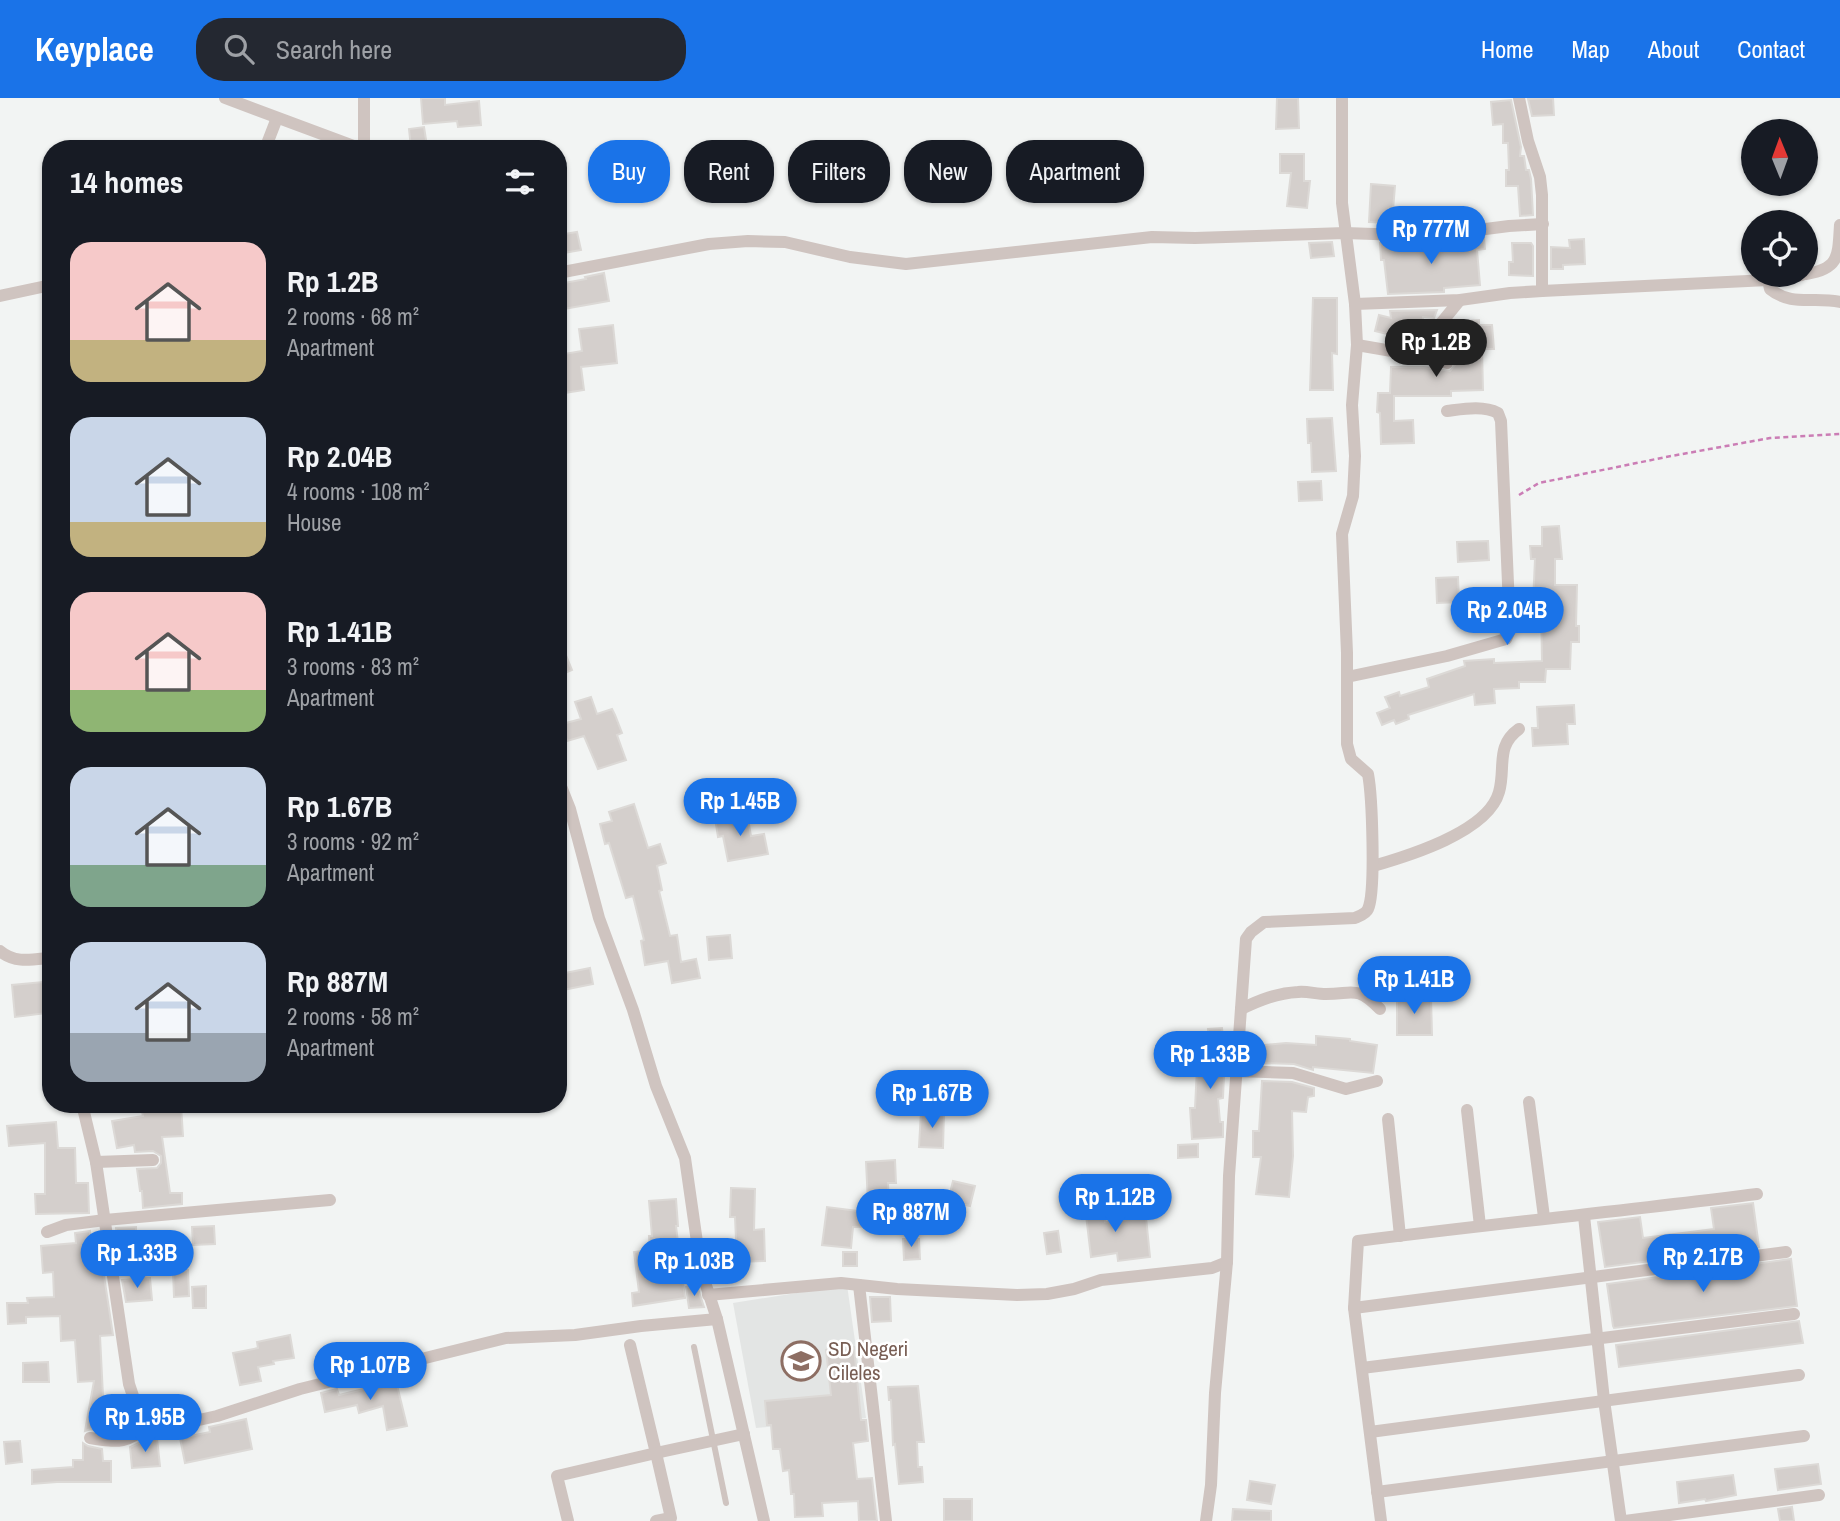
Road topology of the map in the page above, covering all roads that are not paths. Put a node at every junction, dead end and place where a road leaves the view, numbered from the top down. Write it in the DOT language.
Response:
graph roads {
  1 [pos="225,98"];
  2 [pos="364,98"];
  3 [pos="1342,98"];
  4 [pos="1519,98"];
  5 [pos="277,118"];
  6 [pos="268,140"];
  7 [pos="338,140"];
  8 [pos="363,140"];
  9 [pos="1543,224"];
  10 [pos="1840,225"];
  11 [pos="1345,233"];
  12 [pos="567,271"];
  13 [pos="1818,272"];
  14 [pos="1741,281"];
  15 [pos="42,287"];
  16 [pos="1770,287"];
  17 [pos="1542,291"];
  18 [pos="0,296"];
  19 [pos="1460,300"];
  20 [pos="1840,302"];
  21 [pos="1355,304"];
  22 [pos="1357,345"];
  23 [pos="1415,355"];
  24 [pos="1447,363"];
  25 [pos="1447,411"];
  26 [pos="1348,677"];
  27 [pos="1519,729"];
  28 [pos="567,802"];
  29 [pos="1373,866"];
  30 [pos="0,951"];
  31 [pos="42,959"];
  32 [pos="1241,1009"];
  33 [pos="1380,1009"];
  34 [pos="1237,1071"];
  35 [pos="1377,1081"];
  36 [pos="1529,1102"];
  37 [pos="1467,1110"];
  38 [pos="84,1113"];
  39 [pos="1388,1119"];
  40 [pos="153,1160"];
  41 [pos="96,1161"];
  42 [pos="1757,1194"];
  43 [pos="330,1200"];
  44 [pos="1584,1216"];
  45 [pos="1545,1217"];
  46 [pos="104,1220"];
  47 [pos="1480,1226"];
  48 [pos="47,1233"];
  49 [pos="1400,1236"];
  50 [pos="1786,1252"];
  51 [pos="1227,1262"];
  52 [pos="1590,1278"];
  53 [pos="859,1285"];
  54 [pos="708,1295"];
  55 [pos="1354,1308"];
  56 [pos="1794,1314"];
  57 [pos="717,1319"];
  58 [pos="1597,1337"];
  59 [pos="630,1345"];
  60 [pos="694,1348"];
  61 [pos="1362,1368"];
  62 [pos="1799,1375"];
  63 [pos="1604,1400"];
  64 [pos="152,1424"];
  65 [pos="1370,1432"];
  66 [pos="744,1434"];
  67 [pos="1804,1436"];
  68 [pos="90,1438"];
  69 [pos="714,1440"];
  70 [pos="656,1453"];
  71 [pos="1613,1462"];
  72 [pos="1377,1492"];
  73 [pos="1819,1495"];
  74 [pos="726,1503"];
  75 [pos="568,1521"];
  76 [pos="656,1521"];
  77 [pos="764,1521"];
  78 [pos="886,1521"];
  79 [pos="1206,1521"];
  80 [pos="1381,1521"];
  81 [pos="1623,1521"];
  1 -- 5 [label="street"];
  2 -- 8 [label="street"];
  3 -- 11 [label="street"];
  4 -- 9 [label="street"];
  5 -- 6 [label="street"];
  5 -- 7 [label="street"];
  9 -- 11 [label="street"];
  9 -- 17 [label="street"];
  10 -- 13 [label="street"];
  11 -- 12 [label="street"];
  11 -- 21 [label="street"];
  14 -- 17 [label="street"];
  15 -- 18 [label="street"];
  16 -- 20 [label="street"];
  17 -- 19 [label="street"];
  19 -- 21 [label="street"];
  19 -- 23 [label="street"];
  21 -- 22 [label="street"];
  22 -- 23 [label="street"];
  22 -- 26 [label="street"];
  23 -- 24 [label="street"];
  25 -- 26 [label="street"];
  26 -- 29 [label="street"];
  27 -- 29 [label="street"];
  28 -- 54 [label="street"];
  29 -- 32 [label="street"];
  30 -- 31 [label="street"];
  32 -- 33 [label="street"];
  32 -- 34 [label="street"];
  34 -- 35 [label="street"];
  34 -- 51 [label="street"];
  36 -- 45 [label="street"];
  37 -- 47 [label="street"];
  38 -- 41 [label="street"];
  39 -- 49 [label="street"];
  40 -- 41 [label="street"];
  41 -- 46 [label="street"];
  42 -- 44 [label="street"];
  43 -- 46 [label="street"];
  44 -- 45 [label="street"];
  44 -- 52 [label="street"];
  45 -- 47 [label="street"];
  46 -- 48 [label="street"];
  46 -- 64 [label="street"];
  47 -- 49 [label="street"];
  49 -- 55 [label="street"];
  50 -- 52 [label="street"];
  51 -- 53 [label="street"];
  51 -- 79 [label="street"];
  52 -- 55 [label="street"];
  52 -- 58 [label="street"];
  53 -- 54 [label="street"];
  53 -- 78 [label="street"];
  54 -- 57 [label="street"];
  55 -- 61 [label="street"];
  56 -- 58 [label="street"];
  57 -- 64 [label="street"];
  57 -- 66 [label="street"];
  58 -- 61 [label="street"];
  58 -- 63 [label="street"];
  59 -- 70 [label="street"];
  60 -- 69 [label="lane"];
  61 -- 65 [label="street"];
  62 -- 63 [label="street"];
  63 -- 65 [label="street"];
  63 -- 71 [label="street"];
  64 -- 68 [label="street"];
  65 -- 72 [label="street"];
  66 -- 69 [label="street"];
  66 -- 77 [label="street"];
  67 -- 71 [label="street"];
  69 -- 70 [label="street"];
  69 -- 74 [label="lane"];
  70 -- 75 [label="street"];
  70 -- 76 [label="street"];
  71 -- 72 [label="street"];
  71 -- 81 [label="street"];
  72 -- 80 [label="street"];
  73 -- 81 [label="street"];
}
